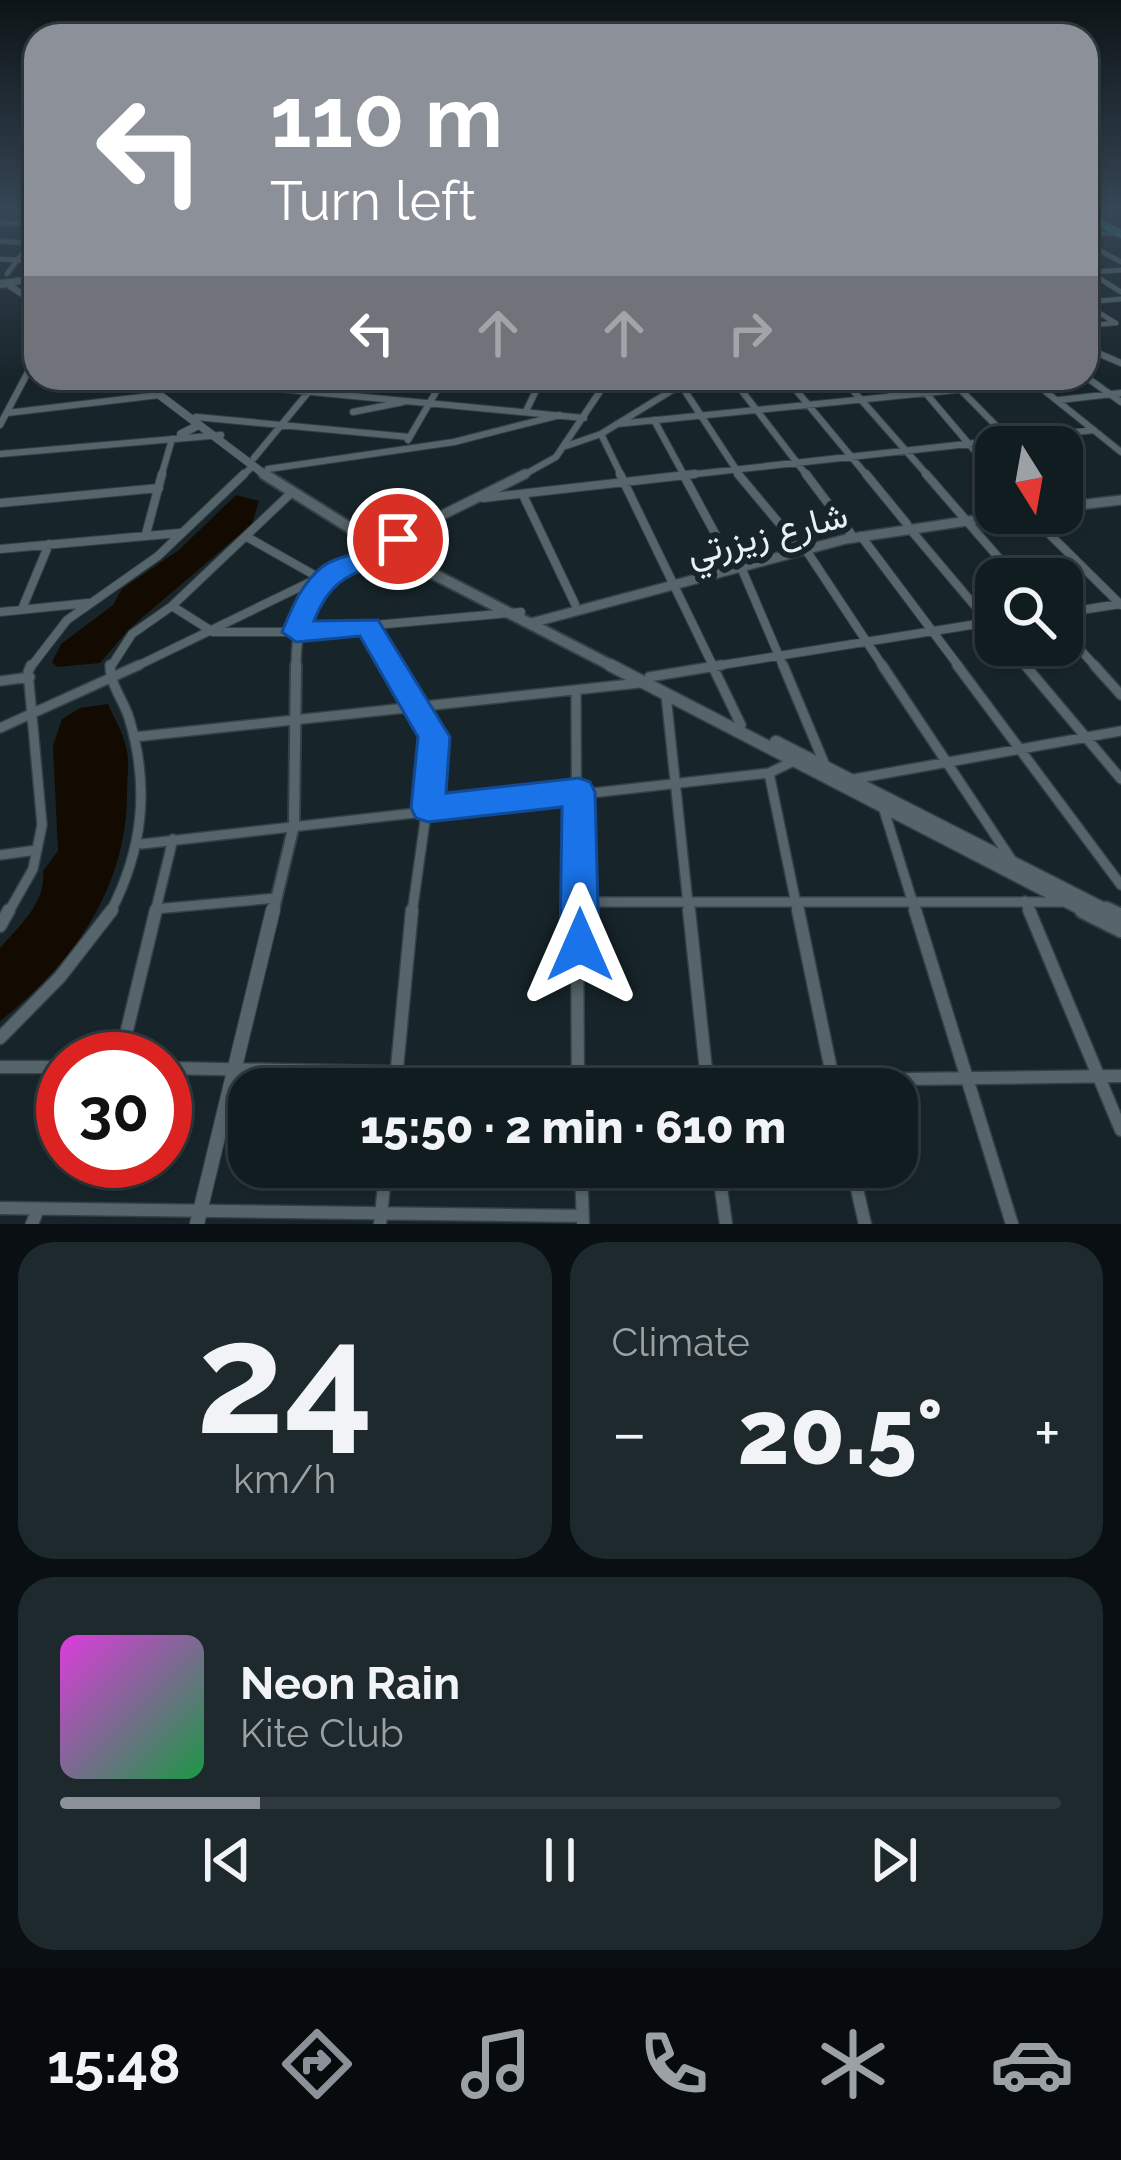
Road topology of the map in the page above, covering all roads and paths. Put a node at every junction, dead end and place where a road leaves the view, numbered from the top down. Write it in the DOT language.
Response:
graph roads {
  1 [pos="24,379"];
  2 [pos="1098,385"];
  3 [pos="157,390"];
  4 [pos="164,390"];
  5 [pos="298,390"];
  6 [pos="437,390"];
  7 [pos="536,390"];
  8 [pos="602,390"];
  9 [pos="673,390"];
  10 [pos="684,390"];
  11 [pos="740,390"];
  12 [pos="797,390"];
  13 [pos="852,390"];
  14 [pos="889,390"];
  15 [pos="935,390"];
  16 [pos="960,390"];
  17 [pos="1045,390"];
  18 [pos="310,391"];
  19 [pos="924,391"];
  20 [pos="1121,393"];
  21 [pos="159,394"];
  22 [pos="893,394"];
  23 [pos="1110,394"];
  24 [pos="859,398"];
  25 [pos="416,399"];
  26 [pos="1058,400"];
  27 [pos="430,401"];
  28 [pos="1121,402"];
  29 [pos="808,403"];
  30 [pos="527,410"];
  31 [pos="755,410"];
  32 [pos="353,412"];
  33 [pos="7,413"];
  34 [pos="568,414"];
  35 [pos="701,416"];
  36 [pos="584,418"];
  37 [pos="654,420"];
  38 [pos="617,424"];
  39 [pos="0,425"];
  40 [pos="283,425"];
  41 [pos="997,426"];
  42 [pos="209,429"];
  43 [pos="1094,430"];
  44 [pos="1083,431"];
  45 [pos="601,434"];
  46 [pos="176,437"];
  47 [pos="410,437"];
  48 [pos="975,443"];
  49 [pos="968,444"];
  50 [pos="566,446"];
  51 [pos="405,447"];
  52 [pos="902,452"];
  53 [pos="975,452"];
  54 [pos="1121,452"];
  55 [pos="0,453"];
  56 [pos="853,457"];
  57 [pos="254,462"];
  58 [pos="796,465"];
  59 [pos="268,469"];
  60 [pos="736,472"];
  61 [pos="686,478"];
  62 [pos="625,484"];
  63 [pos="159,488"];
  64 [pos="290,494"];
  65 [pos="523,495"];
  66 [pos="1121,498"];
  67 [pos="483,499"];
  68 [pos="1083,501"];
  69 [pos="0,503"];
  70 [pos="975,516"];
  71 [pos="975,518"];
  72 [pos="963,519"];
  73 [pos="909,526"];
  74 [pos="180,532"];
  75 [pos="146,534"];
  76 [pos="1046,534"];
  77 [pos="856,535"];
  78 [pos="248,537"];
  79 [pos="49,544"];
  80 [pos="388,545"];
  81 [pos="0,548"];
  82 [pos="802,548"];
  83 [pos="998,558"];
  84 [pos="737,566"];
  85 [pos="333,571"];
  86 [pos="317,577"];
  87 [pos="672,582"];
  88 [pos="89,603"];
  89 [pos="975,603"];
  90 [pos="575,604"];
  91 [pos="1121,604"];
  92 [pos="172,607"];
  93 [pos="22,610"];
  94 [pos="1083,610"];
  95 [pos="0,612"];
  96 [pos="526,617"];
  97 [pos="368,626"];
  98 [pos="975,626"];
  99 [pos="929,630"];
  100 [pos="213,632"];
  101 [pos="296,632"];
  102 [pos="867,640"];
  103 [pos="1083,653"];
  104 [pos="779,654"];
  105 [pos="713,665"];
  106 [pos="1026,666"];
  107 [pos="30,677"];
  108 [pos="110,680"];
  109 [pos="647,680"];
  110 [pos="0,681"];
  111 [pos="576,692"];
  112 [pos="665,693"];
  113 [pos="1121,695"];
  114 [pos="413,706"];
  115 [pos="33,713"];
  116 [pos="294,717"];
  117 [pos="741,724"];
  118 [pos="0,728"];
  119 [pos="1121,731"];
  120 [pos="134,737"];
  121 [pos="1086,737"];
  122 [pos="1019,749"];
  123 [pos="795,760"];
  124 [pos="946,763"];
  125 [pos="826,766"];
  126 [pos="770,772"];
  127 [pos="852,779"];
  128 [pos="1121,779"];
  129 [pos="676,781"];
  130 [pos="579,792"];
  131 [pos="883,806"];
  132 [pos="428,808"];
  133 [pos="294,825"];
  134 [pos="173,839"];
  135 [pos="142,844"];
  136 [pos="37,850"];
  137 [pos="0,855"];
  138 [pos="1013,862"];
  139 [pos="1121,885"];
  140 [pos="277,898"];
  141 [pos="1024,901"];
  142 [pos="580,902"];
  143 [pos="689,902"];
  144 [pos="1070,902"];
  145 [pos="796,903"];
  146 [pos="911,904"];
  147 [pos="155,909"];
  148 [pos="1121,917"];
  149 [pos="0,926"];
  150 [pos="1121,928"];
  151 [pos="126,1032"];
  152 [pos="0,1039"];
  153 [pos="0,1067"];
  154 [pos="36,1067"];
  155 [pos="192,1068"];
  156 [pos="236,1068"];
  157 [pos="397,1068"];
  158 [pos="578,1068"];
  159 [pos="706,1068"];
  160 [pos="830,1068"];
  161 [pos="228,1069"];
  162 [pos="966,1076"];
  163 [pos="1098,1076"];
  164 [pos="1121,1076"];
  165 [pos="918,1079"];
  166 [pos="228,1101"];
  167 [pos="1121,1130"];
  168 [pos="384,1188"];
  169 [pos="582,1188"];
  170 [pos="721,1188"];
  171 [pos="857,1188"];
  172 [pos="0,1208"];
  173 [pos="38,1208"];
  174 [pos="199,1216"];
  175 [pos="381,1218"];
  176 [pos="583,1220"];
  177 [pos="32,1224"];
  178 [pos="726,1224"];
  179 [pos="865,1224"];
  180 [pos="1012,1224"];
  1 -- 33 [label="street"];
  2 -- 23 [label="street"];
  3 -- 21 [label="main road"];
  4 -- 42 [label="main road"];
  5 -- 18 [label="street"];
  6 -- 27 [label="street"];
  7 -- 30 [label="street"];
  8 -- 36 [label="street"];
  9 -- 38 [label="street"];
  10 -- 35 [label="street"];
  11 -- 31 [label="street"];
  12 -- 29 [label="street"];
  13 -- 24 [label="street"];
  14 -- 22 [label="street"];
  15 -- 19 [label="street"];
  16 -- 41 [label="street"];
  17 -- 26 [label="street"];
  18 -- 25 [label="street"];
  18 -- 40 [label="street"];
  19 -- 22 [label="street"];
  19 -- 49 [label="street"];
  20 -- 23 [label="street"];
  21 -- 33 [label="street"];
  21 -- 42 [label="main road"];
  22 -- 24 [label="street"];
  23 -- 26 [label="street"];
  23 -- 28 [label="street"];
  24 -- 29 [label="street"];
  24 -- 52 [label="street"];
  25 -- 27 [label="street"];
  25 -- 32 [label="street"];
  26 -- 43 [label="street"];
  27 -- 30 [label="street"];
  27 -- 47 [label="street"];
  29 -- 31 [label="street"];
  29 -- 56 [label="street"];
  30 -- 34 [label="street"];
  31 -- 35 [label="street"];
  31 -- 58 [label="street"];
  33 -- 39 [label="street"];
  34 -- 36 [label="street"];
  34 -- 51 [label="street"];
  35 -- 37 [label="street"];
  35 -- 60 [label="street"];
  36 -- 50 [label="street"];
  37 -- 38 [label="street"];
  37 -- 61 [label="street"];
  38 -- 45 [label="street"];
  40 -- 42 [label="street"];
  40 -- 47 [label="street"];
  40 -- 57 [label="street"];
  42 -- 46 [label="main road"];
  42 -- 46 [label="street"];
  42 -- 57 [label="main road"];
  43 -- 44 [label="street"];
  43 -- 54 [label="street"];
  45 -- 50 [label="street"];
  45 -- 62 [label="street"];
  46 -- 55 [label="street"];
  46 -- 63 [label="street"];
  47 -- 51 [label="street"];
  48 -- 49 [label="street"];
  49 -- 52 [label="street"];
  49 -- 53 [label="street"];
  50 -- 67 [label="street"];
  51 -- 59 [label="street"];
  52 -- 56 [label="street"];
  52 -- 72 [label="street"];
  56 -- 58 [label="street"];
  56 -- 73 [label="street"];
  57 -- 59 [label="main road"];
  57 -- 64 [label="main road"];
  57 -- 74 [label="street"];
  58 -- 60 [label="street"];
  58 -- 77 [label="street"];
  59 -- 80 [label="main road"];
  60 -- 61 [label="street"];
  60 -- 82 [label="street"];
  61 -- 62 [label="street"];
  61 -- 84 [label="street"];
  62 -- 65 [label="street"];
  62 -- 87 [label="street"];
  63 -- 69 [label="street"];
  63 -- 75 [label="street"];
  64 -- 78 [label="street"];
  64 -- 80 [label="main road"];
  65 -- 67 [label="street"];
  65 -- 90 [label="street"];
  66 -- 68 [label="street"];
  67 -- 80 [label="street"];
  70 -- 72 [label="street, شارع زيزرتي"];
  71 -- 72 [label="street, شارع زيزرتي"];
  72 -- 73 [label="street, شارع زيزرتي"];
  72 -- 83 [label="street"];
  73 -- 77 [label="street, شارع زيزرتي"];
  73 -- 89 [label="street"];
  74 -- 75 [label="street"];
  74 -- 88 [label="street"];
  75 -- 79 [label="street"];
  76 -- 91 [label="street"];
  77 -- 82 [label="street, شارع زيزرتي"];
  77 -- 99 [label="street"];
  78 -- 86 [label="street"];
  78 -- 92 [label="street"];
  79 -- 81 [label="street"];
  79 -- 93 [label="street"];
  80 -- 85 [label="street"];
  80 -- 96 [label="main road"];
  82 -- 84 [label="street, شارع زيزرتي"];
  82 -- 102 [label="street"];
  84 -- 87 [label="street, شارع زيزرتي"];
  84 -- 104 [label="street"];
  85 -- 86 [label="street"];
  85 -- 101 [label="street"];
  86 -- 100 [label="street"];
  87 -- 90 [label="street, شارع زيزرتي"];
  87 -- 96 [label="street, شارع زيزرتي"];
  87 -- 105 [label="street"];
  88 -- 93 [label="street"];
  88 -- 107 [label="street"];
  90 -- 96 [label="street, شارع زيزرتي"];
  91 -- 94 [label="street"];
  92 -- 100 [label="street"];
  92 -- 108 [label="street"];
  93 -- 95 [label="street"];
  96 -- 97 [label="street"];
  96 -- 109 [label="main road"];
  97 -- 101 [label="street"];
  97 -- 114 [label="street"];
  98 -- 99 [label="street"];
  99 -- 102 [label="street"];
  99 -- 122 [label="street"];
  100 -- 101 [label="street"];
  100 -- 108 [label="street"];
  101 -- 116 [label="street"];
  102 -- 104 [label="street"];
  102 -- 124 [label="street"];
  103 -- 113 [label="street"];
  104 -- 105 [label="street"];
  104 -- 125 [label="street"];
  105 -- 109 [label="street"];
  105 -- 117 [label="street"];
  106 -- 121 [label="street"];
  107 -- 110 [label="street"];
  107 -- 115 [label="street"];
  108 -- 115 [label="street"];
  108 -- 120 [label="street"];
  109 -- 111 [label="street"];
  109 -- 112 [label="main road"];
  109 -- 117 [label="main road"];
  111 -- 114 [label="street"];
  111 -- 130 [label="street"];
  112 -- 123 [label="main road"];
  112 -- 129 [label="street"];
  114 -- 116 [label="street"];
  114 -- 132 [label="street"];
  115 -- 118 [label="street"];
  115 -- 136 [label="street"];
  116 -- 120 [label="street"];
  116 -- 133 [label="street"];
  117 -- 125 [label="main road"];
  119 -- 121 [label="street"];
  120 -- 135 [label="street"];
  121 -- 122 [label="street"];
  121 -- 128 [label="street"];
  122 -- 124 [label="street"];
  122 -- 139 [label="street"];
  123 -- 126 [label="street"];
  123 -- 131 [label="main road"];
  124 -- 127 [label="street"];
  124 -- 138 [label="street"];
  125 -- 127 [label="main road"];
  126 -- 129 [label="street"];
  126 -- 145 [label="street"];
  127 -- 138 [label="main road"];
  129 -- 130 [label="street"];
  129 -- 143 [label="street"];
  130 -- 132 [label="street"];
  130 -- 142 [label="street"];
  131 -- 144 [label="main road"];
  131 -- 146 [label="street"];
  132 -- 133 [label="street"];
  132 -- 157 [label="street"];
  133 -- 134 [label="street"];
  133 -- 140 [label="street"];
  134 -- 135 [label="street"];
  134 -- 147 [label="street"];
  135 -- 152 [label="street"];
  136 -- 137 [label="street"];
  136 -- 149 [label="street"];
  138 -- 148 [label="main road"];
  140 -- 147 [label="street"];
  140 -- 156 [label="street"];
  141 -- 144 [label="street"];
  141 -- 146 [label="street"];
  141 -- 163 [label="street"];
  142 -- 143 [label="street"];
  142 -- 158 [label="street"];
  143 -- 145 [label="street"];
  143 -- 159 [label="street"];
  144 -- 150 [label="main road"];
  145 -- 146 [label="street"];
  145 -- 160 [label="street"];
  146 -- 162 [label="street"];
  147 -- 151 [label="street"];
  153 -- 154 [label="street"];
  155 -- 161 [label="street"];
  162 -- 163 [label="street"];
  162 -- 165 [label="street"];
  162 -- 180 [label="street"];
  163 -- 164 [label="street"];
  163 -- 167 [label="street"];
  166 -- 174 [label="street"];
  168 -- 175 [label="street"];
  169 -- 176 [label="street"];
  170 -- 178 [label="street"];
  171 -- 179 [label="street"];
  172 -- 173 [label="street"];
  173 -- 174 [label="street"];
  173 -- 177 [label="street"];
  174 -- 175 [label="street"];
  175 -- 176 [label="street"];
}
